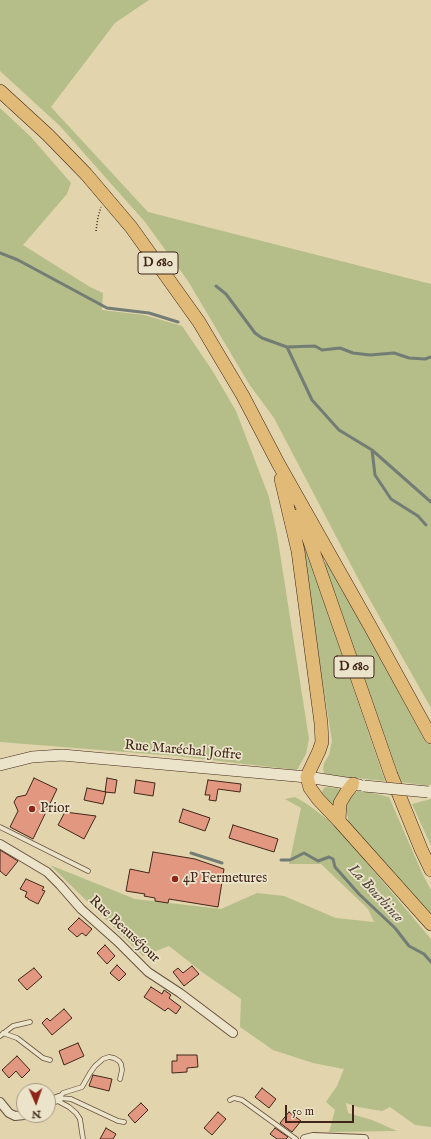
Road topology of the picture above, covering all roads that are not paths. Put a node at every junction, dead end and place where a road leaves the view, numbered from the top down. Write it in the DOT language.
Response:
graph roads {
  1 [pos="0,91"];
  2 [pos="278,463"];
  3 [pos="431,737"];
  4 [pos="0,765"];
  5 [pos="307,777"];
  6 [pos="358,785"];
  7 [pos="430,791"];
  8 [pos="339,820"];
  9 [pos="0,827"];
  10 [pos="0,844"];
  11 [pos="431,870"];
  12 [pos="88,871"];
  13 [pos="431,924"];
  14 [pos="30,1022"];
  15 [pos="233,1032"];
  16 [pos="2,1035"];
  17 [pos="50,1060"];
  18 [pos="120,1079"];
  19 [pos="56,1098"];
  20 [pos="56,1100"];
  21 [pos="230,1100"];
  22 [pos="56,1101"];
  23 [pos="0,1102"];
  24 [pos="16,1116"];
  25 [pos="124,1122"];
  26 [pos="83,1139"];
  27 [pos="296,1139"];
  28 [pos="305,1139"];
  29 [pos="364,1139"];
  1 -- 2 [label="main road, D 680"];
  2 -- 3 [label="main road"];
  2 -- 5 [label="main road"];
  2 -- 11 [label="main road, D 680"];
  4 -- 5 [label="main road, Rue Maréchal Joffre"];
  5 -- 6 [label="main road, Rue Maréchal Joffre"];
  5 -- 8 [label="main road"];
  6 -- 7 [label="main road, Rue Maréchal Joffre, bridge"];
  6 -- 8 [label="main road"];
  8 -- 13 [label="main road"];
  9 -- 12 [label="lane"];
  10 -- 15 [label="street, Rue Beauséjour"];
  14 -- 16 [label="lane"];
  16 -- 17 [label="lane"];
  18 -- 19 [label="lane"];
  20 -- 25 [label="lane"];
  21 -- 27 [label="lane"];
  22 -- 26 [label="lane"];
  23 -- 24 [label="street"];
  28 -- 29 [label="street"];
}
